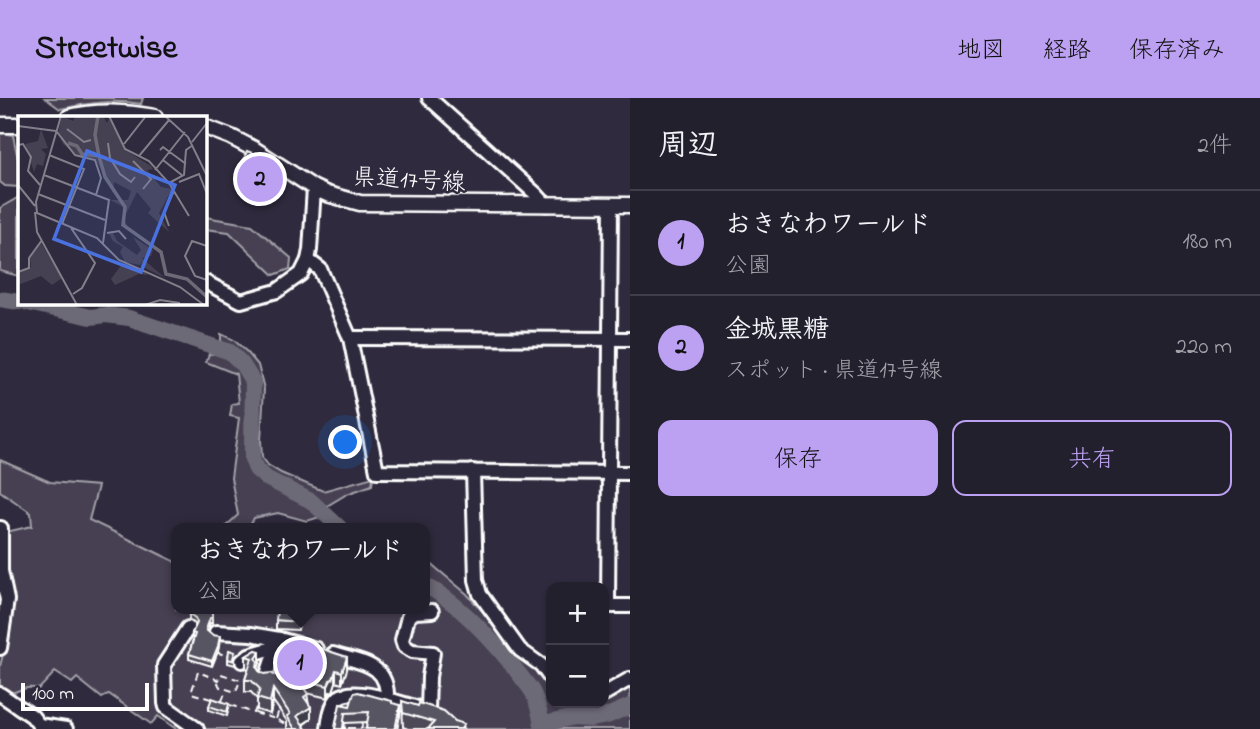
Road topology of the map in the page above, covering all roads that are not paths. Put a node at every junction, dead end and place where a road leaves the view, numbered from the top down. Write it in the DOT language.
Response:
graph roads {
  1 [pos="429,98"];
  2 [pos="75,116"];
  3 [pos="146,116"];
  4 [pos="0,125"];
  5 [pos="18,125"];
  6 [pos="206,127"];
  7 [pos="313,188"];
  8 [pos="546,205"];
  9 [pos="611,205"];
  10 [pos="630,205"];
  11 [pos="308,260"];
  12 [pos="206,282"];
  13 [pos="351,338"];
  14 [pos="610,339"];
  15 [pos="630,339"];
  16 [pos="473,471"];
  17 [pos="609,473"];
  18 [pos="630,473"];
  19 [pos="0,528"];
  20 [pos="630,606"];
  21 [pos="412,614"];
  22 [pos="188,628"];
  23 [pos="216,632"];
  24 [pos="277,643"];
  25 [pos="0,648"];
  26 [pos="242,661"];
  27 [pos="546,672"];
  28 [pos="266,678"];
  29 [pos="630,679"];
  30 [pos="609,691"];
  31 [pos="0,694"];
  32 [pos="387,700"];
  33 [pos="36,727"];
  34 [pos="66,729"];
  35 [pos="197,729"];
  36 [pos="328,729"];
  1 -- 8 [label="street"];
  2 -- 3 [label="main road"];
  4 -- 5 [label="main road"];
  6 -- 7 [label="main road, 県道17号線"];
  7 -- 8 [label="main road, 県道17号線"];
  7 -- 11 [label="street"];
  8 -- 9 [label="main road, 県道17号線"];
  9 -- 10 [label="main road, 県道17号線"];
  9 -- 14 [label="street"];
  11 -- 12 [label="street"];
  11 -- 13 [label="street"];
  13 -- 14 [label="street"];
  13 -- 16 [label="street"];
  14 -- 15 [label="street"];
  14 -- 17 [label="street"];
  16 -- 17 [label="street"];
  16 -- 27 [label="street"];
  17 -- 18 [label="street"];
  17 -- 20 [label="street"];
  19 -- 25 [label="street"];
  21 -- 32 [label="street"];
  22 -- 35 [label="street"];
  23 -- 24 [label="street"];
  24 -- 26 [label="street"];
  24 -- 28 [label="street"];
  24 -- 32 [label="street"];
  29 -- 30 [label="street"];
  31 -- 33 [label="street"];
  32 -- 36 [label="street"];
  33 -- 34 [label="street"];
}
